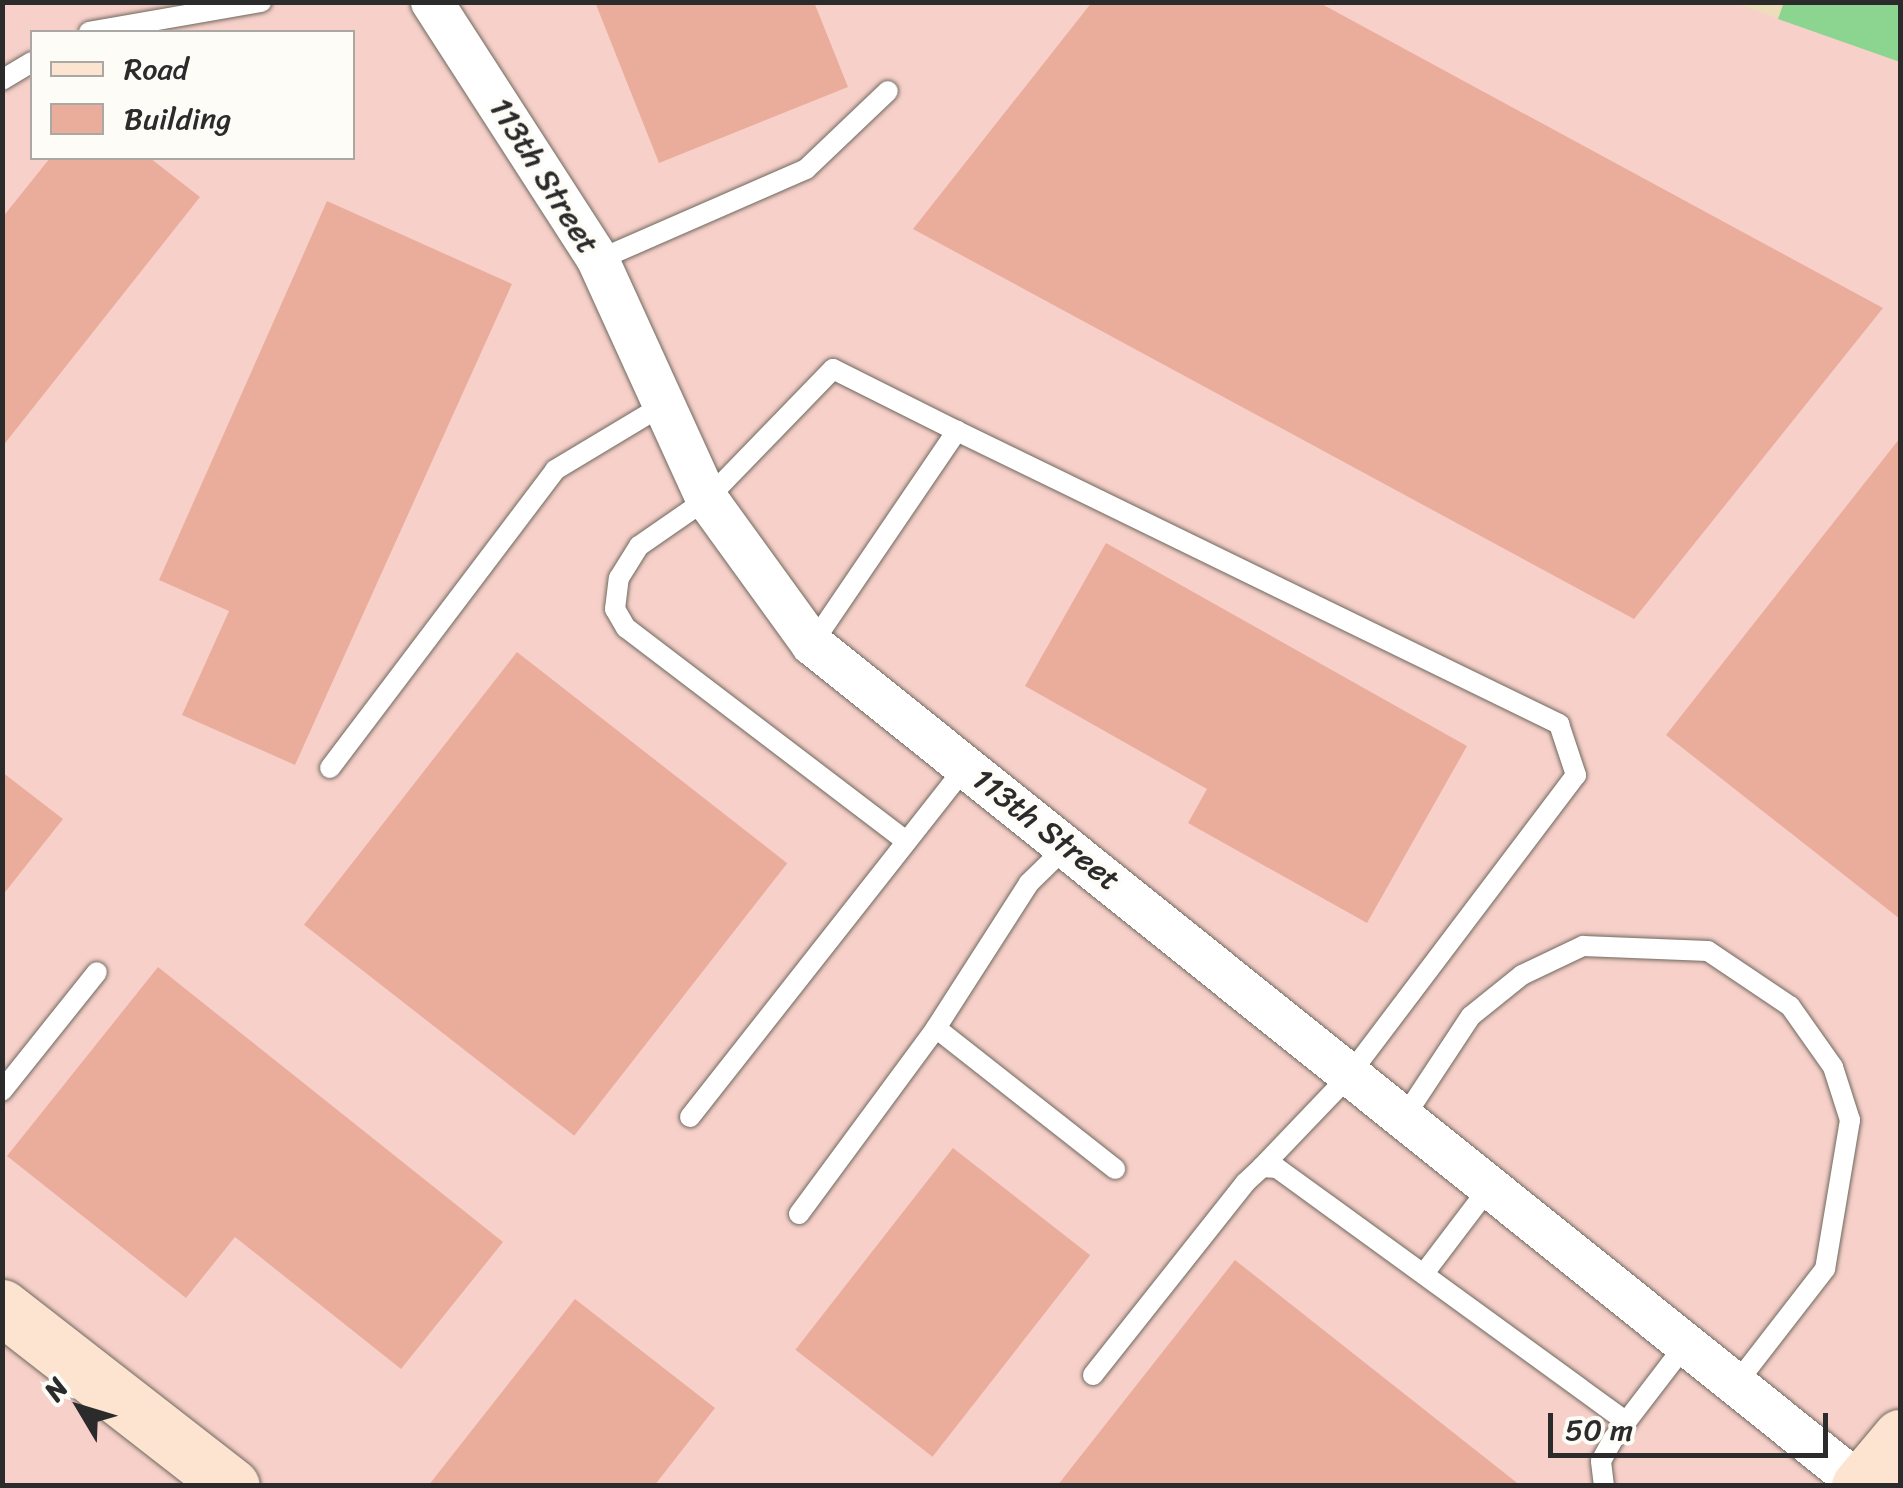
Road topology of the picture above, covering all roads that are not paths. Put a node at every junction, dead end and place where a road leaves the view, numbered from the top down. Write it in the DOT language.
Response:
graph roads {
  1 [pos="262,2"];
  2 [pos="422,4"];
  3 [pos="101,30"];
  4 [pos="30,63"];
  5 [pos="2,80"];
  6 [pos="888,91"];
  7 [pos="598,260"];
  8 [pos="663,405"];
  9 [pos="957,430"];
  10 [pos="707,499"];
  11 [pos="812,644"];
  12 [pos="966,766"];
  13 [pos="330,768"];
  14 [pos="906,841"];
  15 [pos="1068,844"];
  16 [pos="97,972"];
  17 [pos="936,1028"];
  18 [pos="1348,1077"];
  19 [pos="2,1091"];
  20 [pos="690,1117"];
  21 [pos="1402,1119"];
  22 [pos="1262,1168"];
  23 [pos="1115,1170"];
  24 [pos="1488,1189"];
  25 [pos="799,1214"];
  26 [pos="1425,1272"];
  27 [pos="2,1307"];
  28 [pos="1685,1346"];
  29 [pos="1093,1375"];
  30 [pos="1735,1385"];
  31 [pos="1626,1422"];
  32 [pos="1900,1437"];
  33 [pos="1859,1485"];
  34 [pos="232,1486"];
  35 [pos="1604,1486"];
  1 -- 3 [label="lane"];
  2 -- 7 [label="street, 113th Street"];
  4 -- 5 [label="lane"];
  6 -- 7 [label="lane"];
  7 -- 8 [label="street, 113th Street"];
  8 -- 10 [label="street, 113th Street"];
  8 -- 13 [label="lane"];
  9 -- 10 [label="lane"];
  9 -- 11 [label="lane"];
  9 -- 18 [label="lane"];
  10 -- 11 [label="street, 113th Street"];
  10 -- 14 [label="lane"];
  11 -- 12 [label="street, 113th Street"];
  12 -- 14 [label="lane"];
  12 -- 15 [label="street, 113th Street"];
  14 -- 20 [label="lane"];
  15 -- 17 [label="lane"];
  15 -- 18 [label="street, 113th Street"];
  16 -- 19 [label="lane"];
  17 -- 23 [label="lane"];
  17 -- 25 [label="lane"];
  18 -- 21 [label="street, 113th Street"];
  18 -- 22 [label="lane"];
  21 -- 24 [label="street, 113th Street"];
  21 -- 30 [label="lane"];
  22 -- 26 [label="lane"];
  22 -- 29 [label="lane"];
  24 -- 26 [label="lane"];
  24 -- 28 [label="street, 113th Street"];
  26 -- 31 [label="lane"];
  27 -- 34 [label="street"];
  28 -- 30 [label="street, 113th Street"];
  28 -- 31 [label="lane"];
  30 -- 33 [label="street, 113th Street"];
  31 -- 35 [label="lane"];
  32 -- 33 [label="street"];
}
